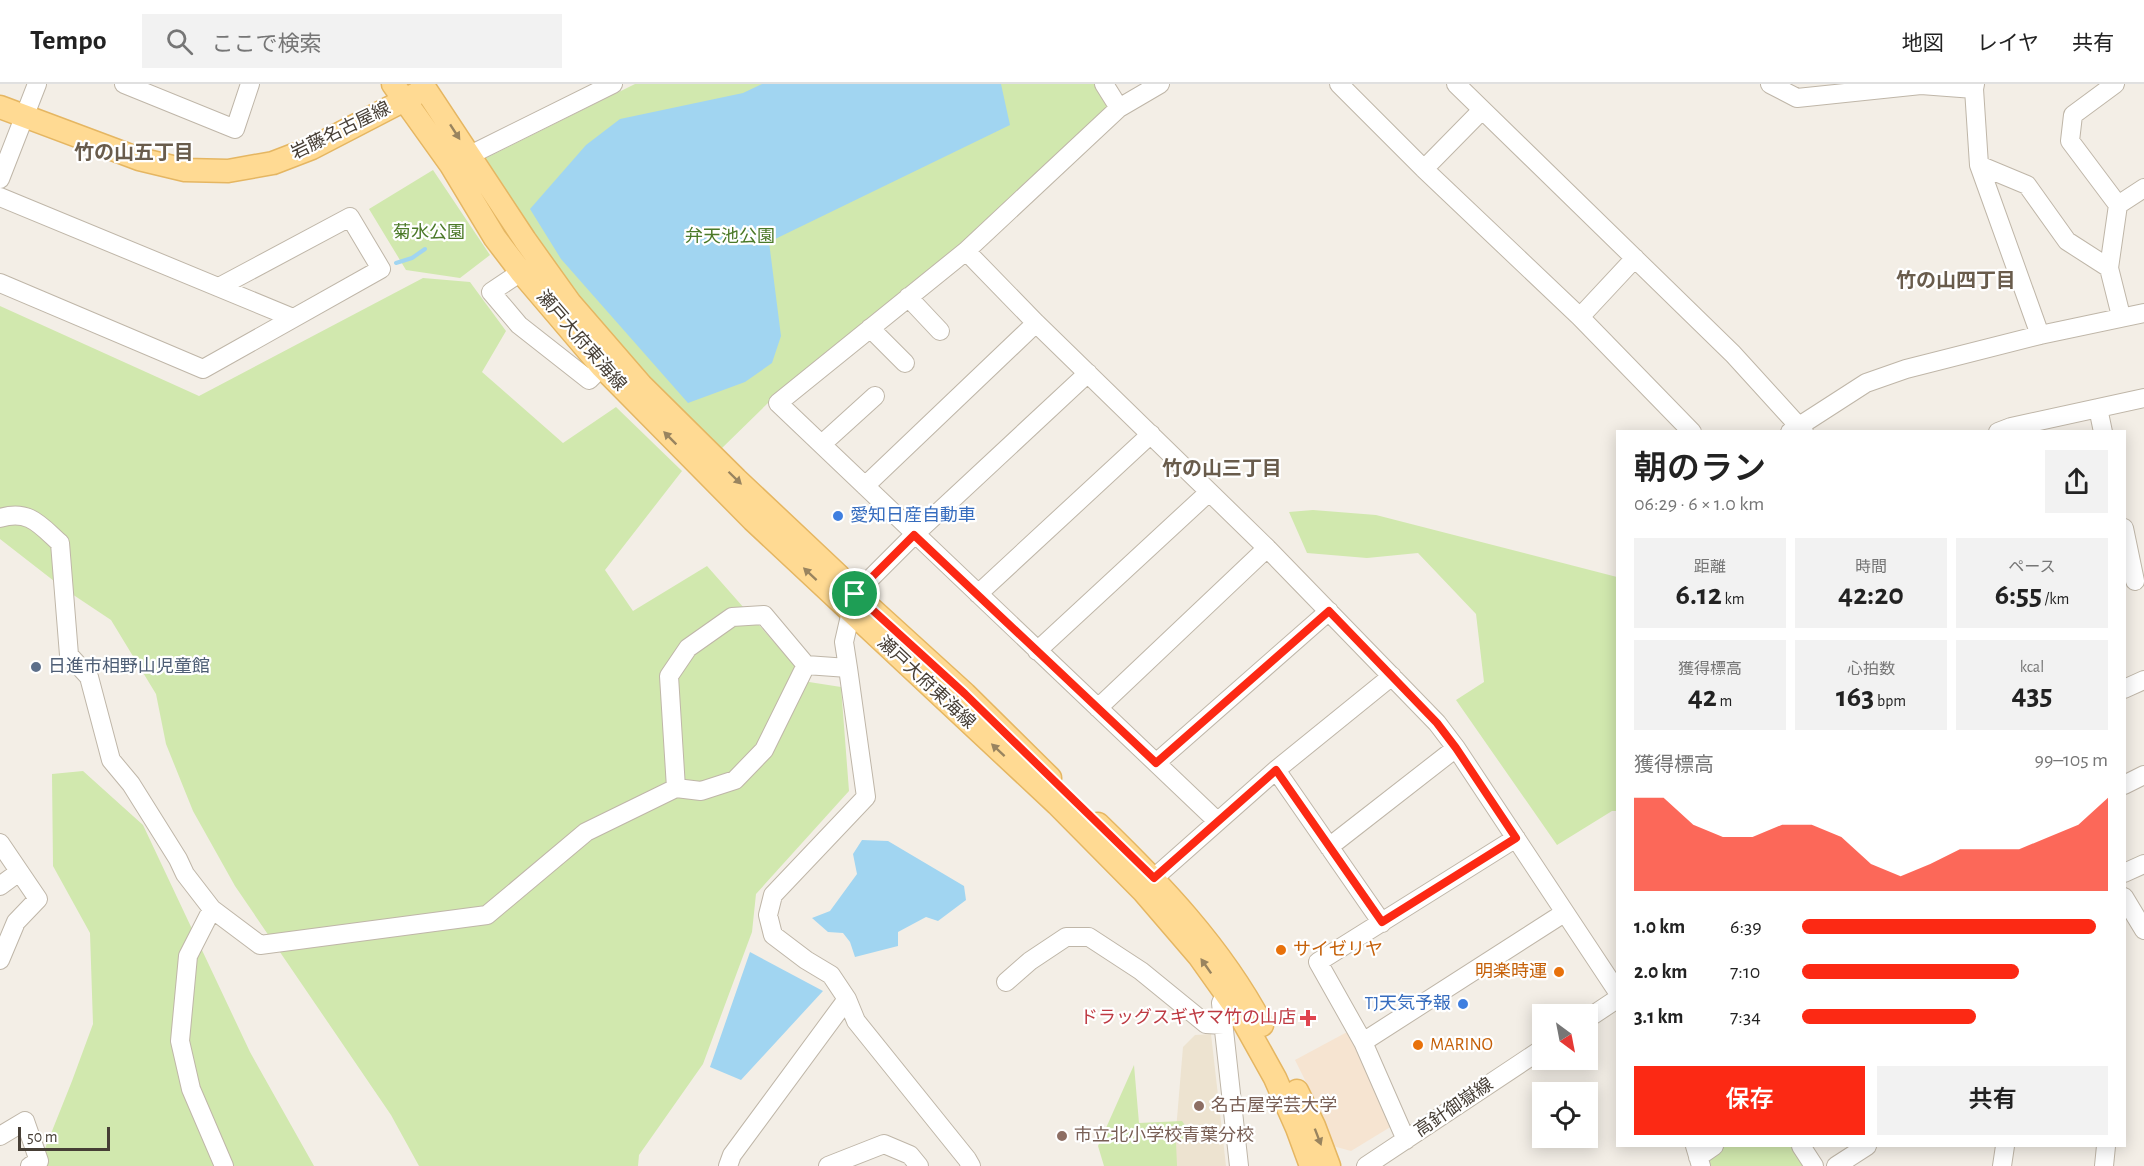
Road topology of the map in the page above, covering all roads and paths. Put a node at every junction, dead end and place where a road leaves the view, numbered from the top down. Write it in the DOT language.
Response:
graph roads {
  1 [pos="37,84"];
  2 [pos="124,84"];
  3 [pos="250,84"];
  4 [pos="613,84"];
  5 [pos="1104,84"];
  6 [pos="1160,84"];
  7 [pos="1339,84"];
  8 [pos="1456,84"];
  9 [pos="1770,84"];
  10 [pos="2115,84"];
  11 [pos="1921,85"];
  12 [pos="1974,86"];
  13 [pos="417,88"];
  14 [pos="0,107"];
  15 [pos="1119,108"];
  16 [pos="1482,110"];
  17 [pos="24,115"];
  18 [pos="470,155"];
  19 [pos="1979,165"];
  20 [pos="1424,169"];
  21 [pos="0,179"];
  22 [pos="2144,188"];
  23 [pos="0,197"];
  24 [pos="2118,205"];
  25 [pos="966,251"];
  26 [pos="1635,258"];
  27 [pos="2109,268"];
  28 [pos="521,272"];
  29 [pos="0,283"];
  30 [pos="219,287"];
  31 [pos="908,297"];
  32 [pos="2144,313"];
  33 [pos="2121,316"];
  34 [pos="1580,317"];
  35 [pos="293,318"];
  36 [pos="1036,323"];
  37 [pos="870,328"];
  38 [pos="940,331"];
  39 [pos="2040,335"];
  40 [pos="905,363"];
  41 [pos="602,367"];
  42 [pos="1088,373"];
  43 [pos="875,396"];
  44 [pos="2144,398"];
  45 [pos="2098,408"];
  46 [pos="1690,430"];
  47 [pos="1797,430"];
  48 [pos="2003,430"];
  49 [pos="2103,430"];
  50 [pos="1151,434"];
  51 [pos="822,444"];
  52 [pos="865,486"];
  53 [pos="1209,492"];
  54 [pos="0,518"];
  55 [pos="914,535"];
  56 [pos="2126,539"];
  57 [pos="1267,548"];
  58 [pos="2134,582"];
  59 [pos="978,594"];
  60 [pos="853,603"];
  61 [pos="1329,611"];
  62 [pos="1037,651"];
  63 [pos="806,665"];
  64 [pos="848,668"];
  65 [pos="1392,676"];
  66 [pos="2144,680"];
  67 [pos="2126,688"];
  68 [pos="1098,708"];
  69 [pos="1456,748"];
  70 [pos="1156,763"];
  71 [pos="1276,770"];
  72 [pos="2144,775"];
  73 [pos="2126,784"];
  74 [pos="676,788"];
  75 [pos="1217,821"];
  76 [pos="1516,838"];
  77 [pos="0,843"];
  78 [pos="1329,847"];
  79 [pos="2144,864"];
  80 [pos="20,872"];
  81 [pos="2126,872"];
  82 [pos="1154,878"];
  83 [pos="0,886"];
  84 [pos="2126,900"];
  85 [pos="212,909"];
  86 [pos="1564,913"];
  87 [pos="1382,922"];
  88 [pos="2144,930"];
  89 [pos="0,960"];
  90 [pos="1006,982"];
  91 [pos="1616,990"];
  92 [pos="1226,993"];
  93 [pos="847,999"];
  94 [pos="1616,1000"];
  95 [pos="1598,1012"];
  96 [pos="1224,1024"];
  97 [pos="1363,1042"];
  98 [pos="1532,1056"];
  99 [pos="0,1136"];
  100 [pos="1406,1140"];
  101 [pos="1712,1147"];
  102 [pos="1802,1147"];
  103 [pos="1865,1147"];
  104 [pos="2106,1147"];
  105 [pos="1698,1156"];
  106 [pos="30,1166"];
  107 [pos="224,1166"];
  108 [pos="728,1166"];
  109 [pos="828,1166"];
  110 [pos="920,1166"];
  111 [pos="970,1166"];
  112 [pos="1239,1166"];
  113 [pos="1311,1166"];
  114 [pos="1329,1166"];
  115 [pos="1366,1166"];
  116 [pos="1814,1166"];
  117 [pos="1836,1166"];
  118 [pos="2104,1166"];
  1 -- 17 [label="street"];
  2 -- 3 [label="street"];
  4 -- 18 [label="street"];
  5 -- 15 [label="street"];
  6 -- 15 [label="street"];
  7 -- 20 [label="street"];
  8 -- 16 [label="street"];
  9 -- 11 [label="street"];
  10 -- 24 [label="street"];
  11 -- 12 [label="street"];
  12 -- 19 [label="street"];
  13 -- 17 [label="main road, 岩藤名古屋線"];
  13 -- 18 [label="main road, 瀬戸大府東海線, one-way"];
  13 -- 28 [label="main road, 瀬戸大府東海線"];
  14 -- 17 [label="main road, 岩藤名古屋線"];
  15 -- 25 [label="street"];
  16 -- 20 [label="street"];
  16 -- 26 [label="street"];
  17 -- 21 [label="street"];
  18 -- 60 [label="main road, 瀬戸大府東海線, one-way"];
  19 -- 27 [label="street"];
  19 -- 39 [label="street"];
  20 -- 34 [label="street"];
  22 -- 24 [label="street"];
  23 -- 30 [label="street"];
  24 -- 27 [label="street"];
  25 -- 31 [label="street"];
  25 -- 36 [label="street"];
  26 -- 34 [label="street"];
  26 -- 47 [label="street"];
  27 -- 33 [label="street"];
  28 -- 41 [label="main road, 瀬戸大府東海線"];
  28 -- 41 [label="street"];
  29 -- 35 [label="street"];
  30 -- 35 [label="street"];
  30 -- 35 [label="street"];
  31 -- 37 [label="street"];
  31 -- 38 [label="street"];
  32 -- 33 [label="street"];
  33 -- 39 [label="street"];
  34 -- 46 [label="street"];
  36 -- 42 [label="street"];
  36 -- 52 [label="street"];
  37 -- 40 [label="street"];
  37 -- 51 [label="street"];
  39 -- 47 [label="street"];
  60 -- 41 [label="main road, 瀬戸大府東海線, one-way"];
  42 -- 50 [label="street"];
  42 -- 55 [label="street"];
  43 -- 51 [label="street"];
  44 -- 45 [label="street"];
  45 -- 48 [label="street"];
  45 -- 49 [label="street"];
  50 -- 53 [label="street"];
  50 -- 59 [label="street"];
  51 -- 52 [label="street"];
  52 -- 55 [label="street"];
  53 -- 57 [label="street"];
  53 -- 62 [label="street"];
  54 -- 85 [label="street"];
  55 -- 59 [label="street"];
  55 -- 60 [label="street"];
  56 -- 58 [label="street"];
  57 -- 61 [label="street"];
  57 -- 68 [label="street"];
  59 -- 62 [label="street"];
  60 -- 64 [label="street"];
  60 -- 82 [label="main road, 瀬戸大府東海線"];
  92 -- 60 [label="main road, 瀬戸大府東海線, one-way"];
  61 -- 65 [label="street"];
  61 -- 70 [label="street"];
  62 -- 68 [label="street"];
  63 -- 64 [label="street"];
  63 -- 74 [label="street"];
  63 -- 74 [label="street"];
  64 -- 93 [label="street"];
  65 -- 69 [label="street"];
  65 -- 71 [label="street"];
  66 -- 67 [label="street"];
  68 -- 70 [label="street"];
  69 -- 76 [label="street"];
  69 -- 78 [label="street"];
  70 -- 75 [label="street"];
  71 -- 75 [label="street"];
  71 -- 78 [label="street"];
  72 -- 73 [label="street"];
  74 -- 85 [label="street"];
  75 -- 82 [label="street"];
  76 -- 86 [label="street"];
  76 -- 87 [label="street"];
  77 -- 80 [label="street"];
  78 -- 87 [label="street"];
  79 -- 81 [label="street"];
  80 -- 83 [label="street"];
  80 -- 89 [label="street"];
  82 -- 114 [label="main road, 瀬戸大府東海線, one-way"];
  84 -- 88 [label="street"];
  85 -- 107 [label="street"];
  86 -- 91 [label="street"];
  86 -- 97 [label="street"];
  87 -- 97 [label="street"];
  90 -- 96 [label="street"];
  92 -- 96 [label="street"];
  92 -- 113 [label="main road, 瀬戸大府東海線"];
  93 -- 108 [label="street"];
  93 -- 111 [label="street"];
  94 -- 95 [label="street"];
  96 -- 112 [label="street"];
  97 -- 100 [label="street"];
  98 -- 100 [label="street, 高針御嶽線"];
  99 -- 106 [label="street"];
  100 -- 115 [label="street, 高針御嶽線"];
  101 -- 105 [label="street"];
  102 -- 116 [label="street"];
  103 -- 117 [label="street"];
  104 -- 118 [label="street"];
  109 -- 110 [label="street"];
}
